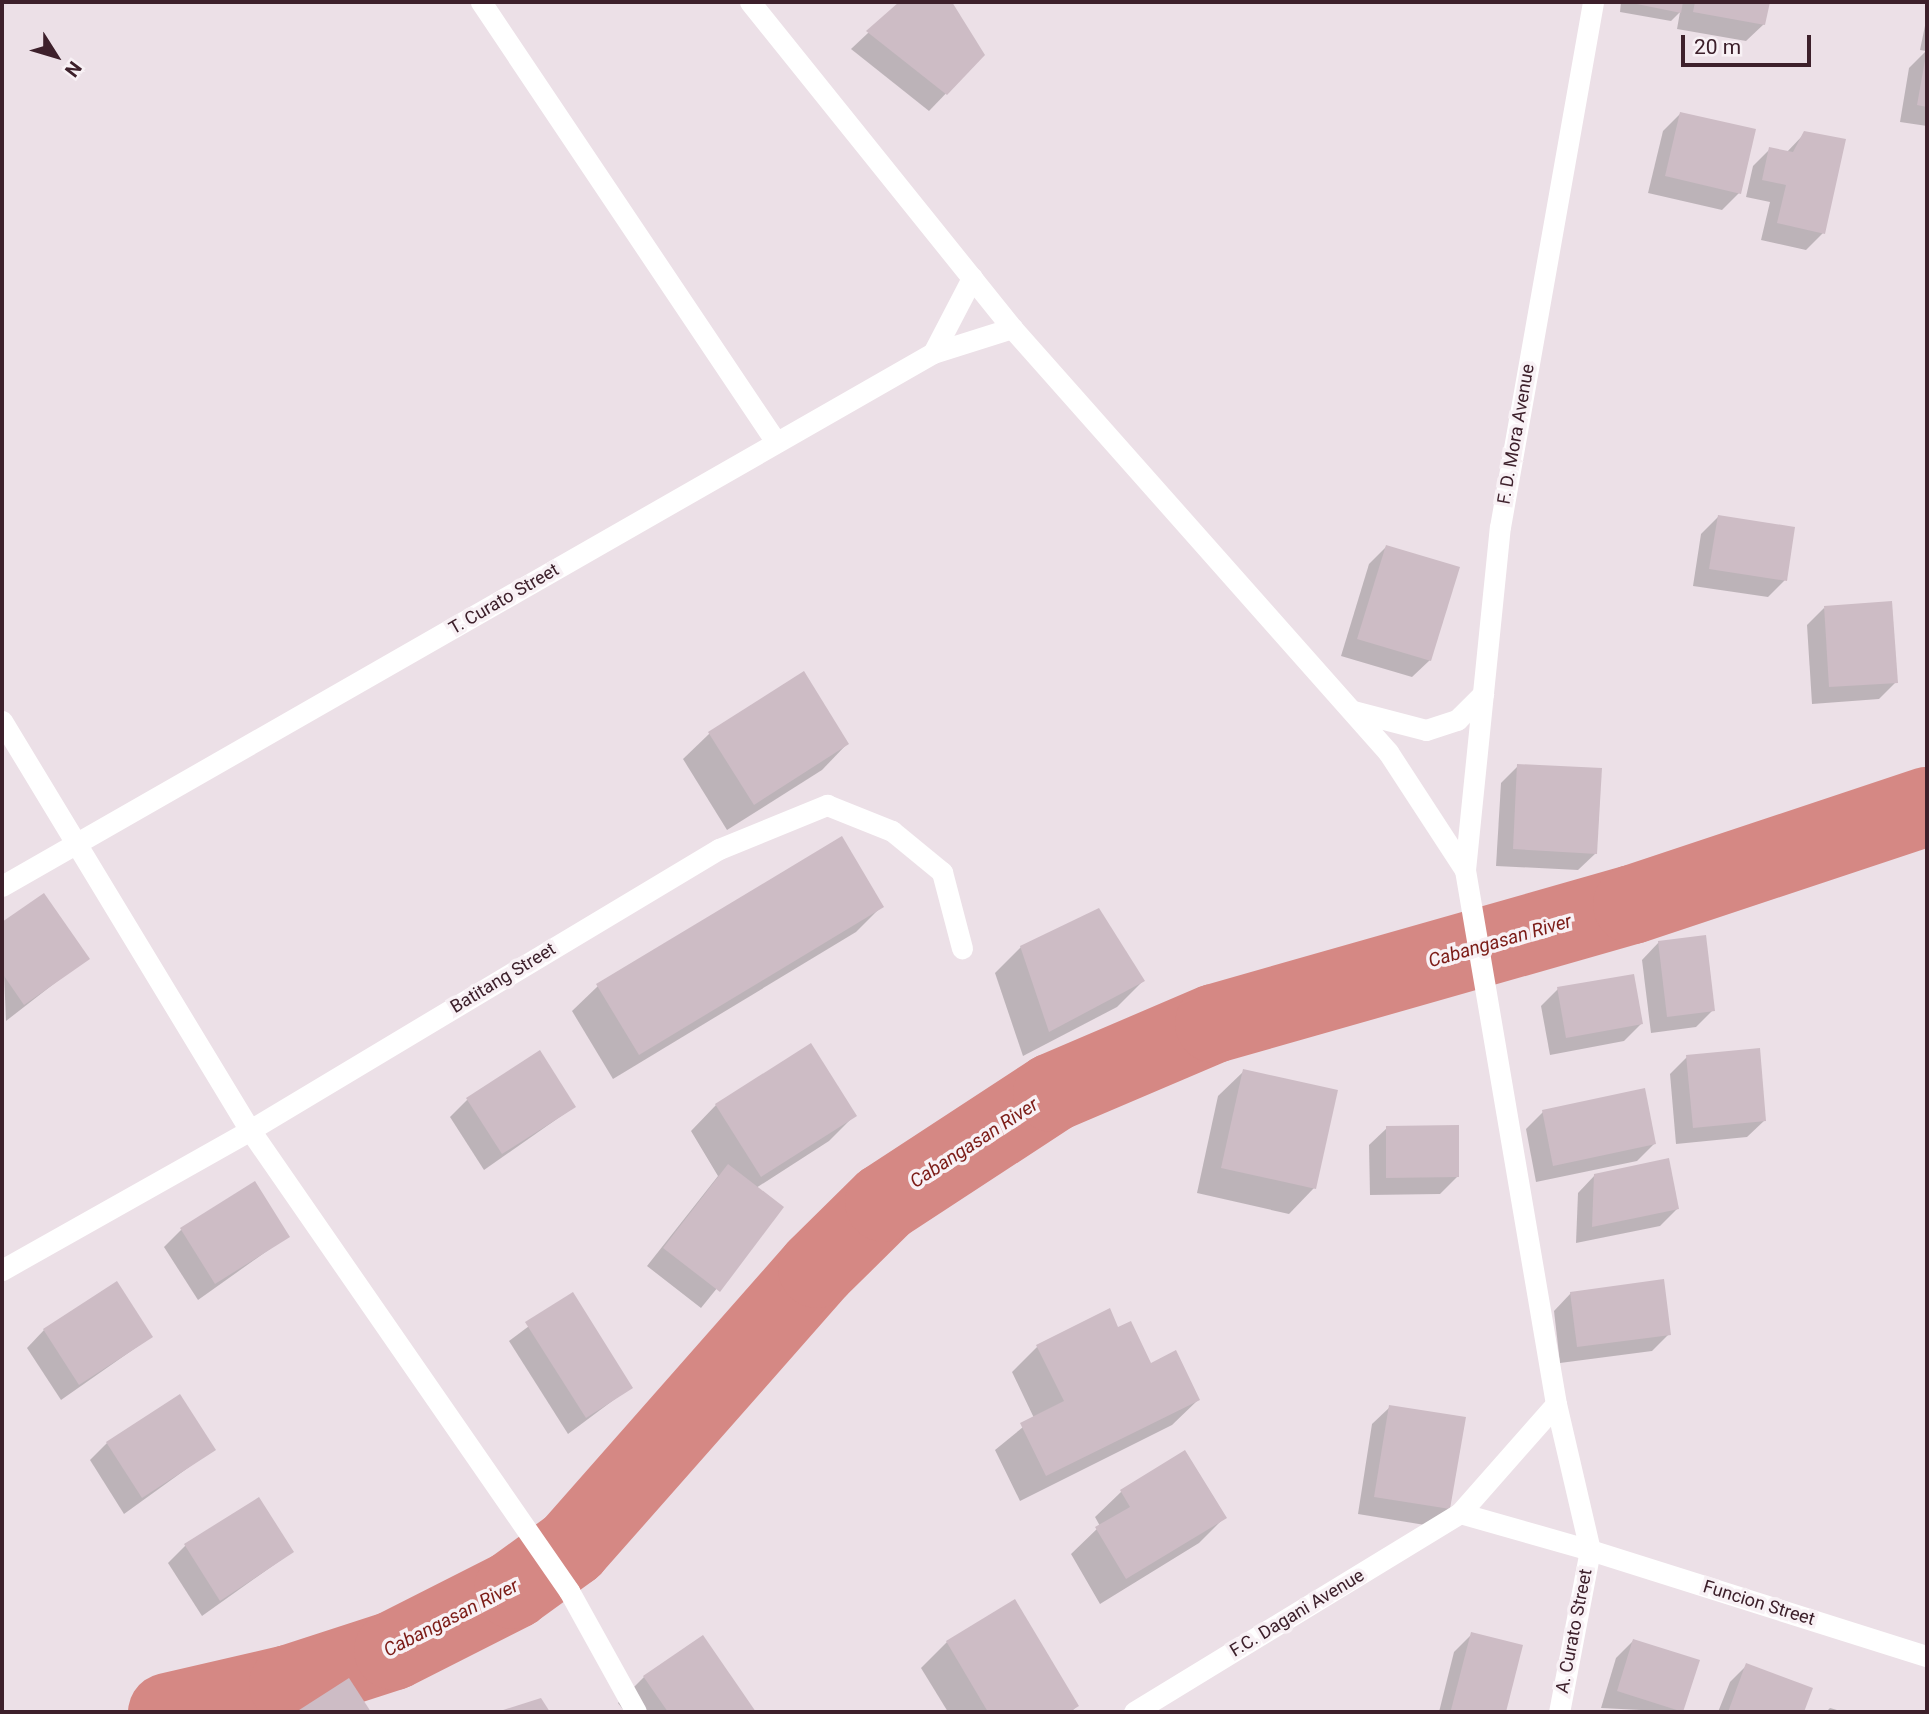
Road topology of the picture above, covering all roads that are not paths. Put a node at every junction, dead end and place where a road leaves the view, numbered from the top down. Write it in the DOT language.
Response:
graph roads {
  1 [pos="481,2"];
  2 [pos="750,2"];
  3 [pos="1593,2"];
  4 [pos="972,278"];
  5 [pos="1013,328"];
  6 [pos="933,353"];
  7 [pos="776,442"];
  8 [pos="1483,694"];
  9 [pos="1352,711"];
  10 [pos="2,721"];
  11 [pos="76,844"];
  12 [pos="1465,870"];
  13 [pos="2,886"];
  14 [pos="962,948"];
  15 [pos="250,1130"];
  16 [pos="2,1270"];
  17 [pos="1556,1404"];
  18 [pos="1460,1513"];
  19 [pos="1590,1550"];
  20 [pos="1927,1656"];
  21 [pos="636,1712"];
  22 [pos="1134,1712"];
  23 [pos="1559,1712"];
  1 -- 7 [label="street"];
  2 -- 4 [label="street"];
  3 -- 8 [label="street, F. D. Mora Avenue"];
  4 -- 5 [label="street"];
  4 -- 6 [label="street"];
  5 -- 6 [label="street, T. Curato Street"];
  5 -- 9 [label="street"];
  6 -- 7 [label="street, T. Curato Street"];
  7 -- 11 [label="street, T. Curato Street"];
  8 -- 9 [label="street"];
  8 -- 12 [label="street, F. D. Mora Avenue"];
  9 -- 12 [label="street"];
  10 -- 11 [label="street"];
  11 -- 13 [label="street, T. Curato Street"];
  11 -- 15 [label="street"];
  12 -- 17 [label="street"];
  14 -- 15 [label="street, Batitang Street"];
  15 -- 16 [label="street, Batitang Street"];
  15 -- 21 [label="street"];
  17 -- 18 [label="street, F.C. Dagani Avenue"];
  17 -- 19 [label="street"];
  18 -- 19 [label="street, Funcion Street"];
  18 -- 22 [label="street, F.C. Dagani Avenue"];
  19 -- 20 [label="street, Funcion Street"];
  19 -- 23 [label="street, A. Curato Street"];
}
